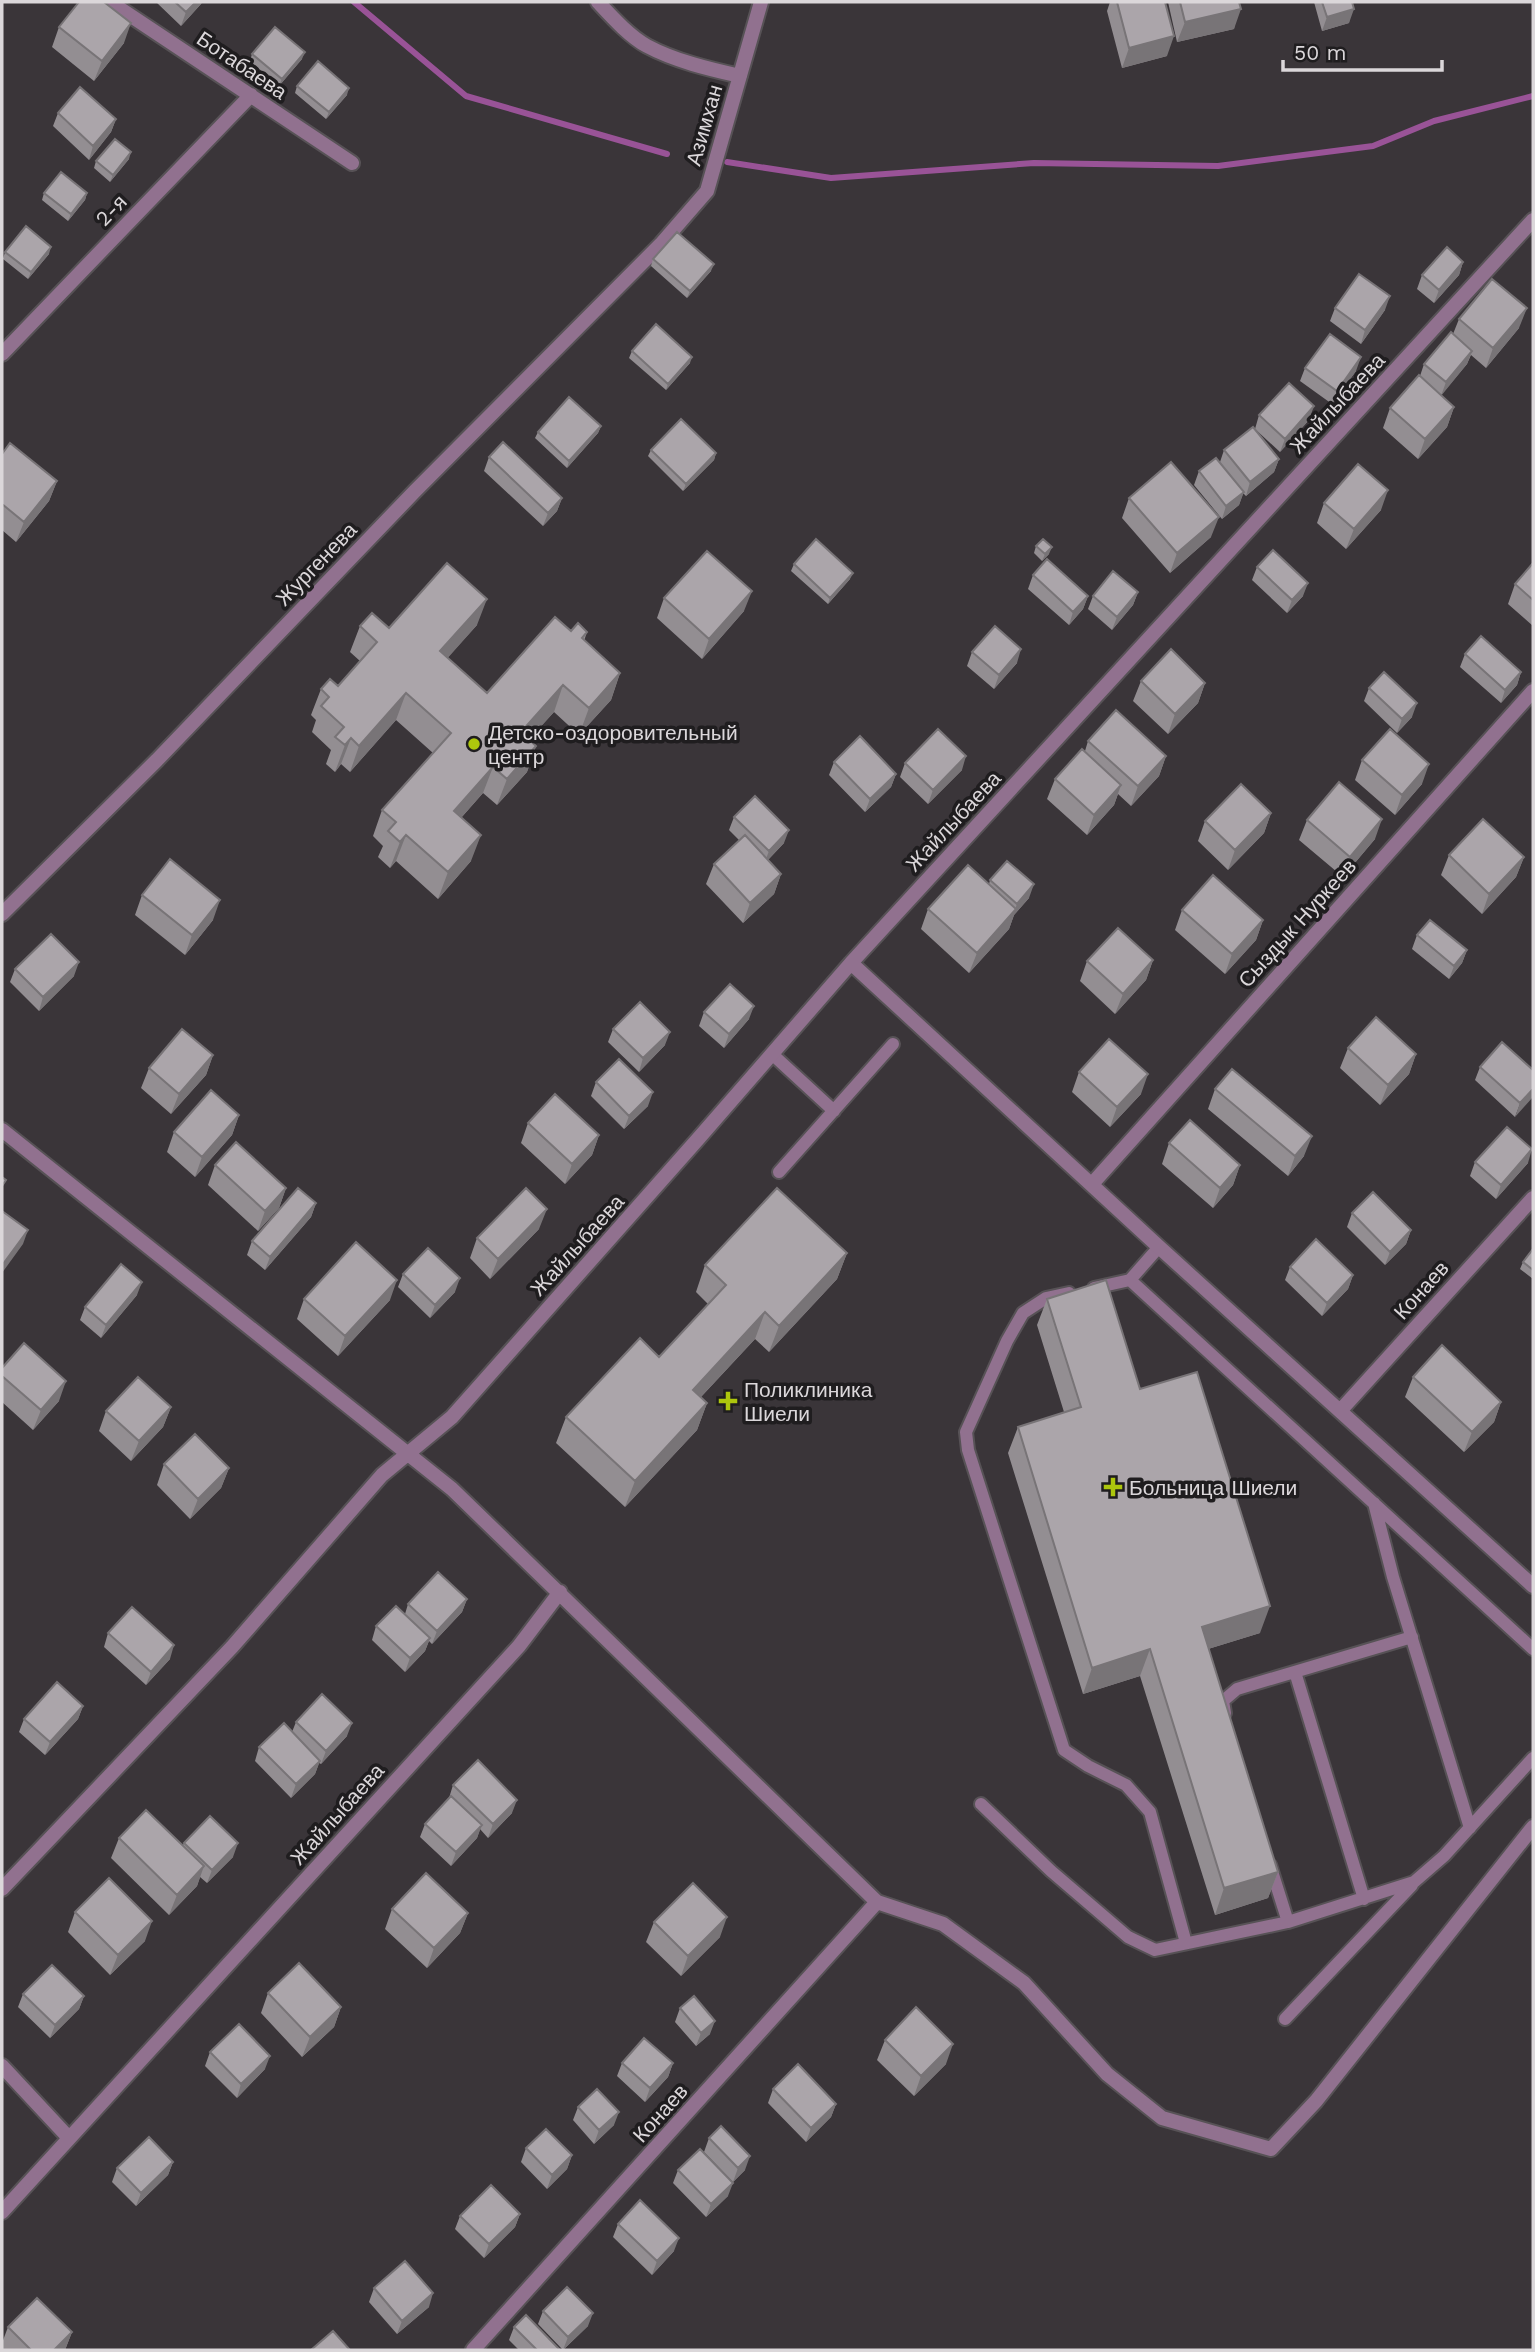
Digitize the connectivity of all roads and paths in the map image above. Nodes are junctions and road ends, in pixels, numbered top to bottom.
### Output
1 (110, 2) edge
2 (598, 2) edge
3 (761, 2) edge
4 (740, 76) junction
5 (251, 95) junction
6 (352, 163) dead end
7 (1533, 220) edge
8 (661, 244) joint
9 (2, 354) edge
10 (1533, 691) edge
11 (2, 914) edge
12 (851, 963) junction
13 (893, 1044) dead end
14 (772, 1054) junction
15 (834, 1111) junction
16 (2, 1130) edge
17 (779, 1172) dead end
18 (1092, 1184) junction
19 (1533, 1198) edge
20 (1159, 1247) junction
21 (1130, 1280) junction
22 (1340, 1411) junction
23 (409, 1453) junction
24 (1374, 1502) junction
25 (1533, 1586) edge
26 (560, 1592) junction
27 (1412, 1637) junction
28 (1533, 1649) edge
29 (1294, 1672) junction
30 (1226, 1723) edge
31 (1533, 1758) edge
32 (981, 1804) dead end
33 (1533, 1827) edge
34 (1470, 1828) junction
35 (1268, 1857) edge
36 (1415, 1882) junction
37 (2, 1889) edge
38 (1364, 1899) junction
39 (877, 1902) junction
40 (1289, 1922) junction
41 (1186, 1942) junction
42 (1286, 2019) dead end
43 (2, 2066) edge
44 (69, 2138) junction
45 (2, 2212) edge
46 (473, 2350) edge

1 - 5 street, Ботабаева
2 - 4 street
3 - 4 street, Азимхан
4 - 8 street, Азимхан
5 - 6 street, Ботабаева
5 - 9 street, 2-я
7 - 12 street, Жайлыбаева
8 - 11 street, Жургенева
10 - 18 street, Сыздык Нуркеев
12 - 14 street, Жайлыбаева
12 - 18 street
13 - 15 lane
14 - 15 lane
14 - 23 street, Жайлыбаева
15 - 17 lane
16 - 23 street
18 - 20 street
19 - 22 street, Конаев
20 - 21 lane
20 - 22 street
21 - 24 lane
21 - 41 lane
22 - 25 street
23 - 26 street
23 - 37 street, Жайлыбаева
24 - 27 lane
24 - 28 lane
26 - 39 street
26 - 44 street, Жайлыбаева
27 - 29 lane
27 - 34 lane
29 - 30 lane
29 - 38 lane
31 - 34 lane
32 - 41 lane
33 - 39 street
34 - 36 lane
35 - 40 lane
36 - 38 lane
36 - 42 lane
38 - 40 lane
39 - 46 street, Конаев
40 - 41 lane
43 - 44 street
44 - 45 street, Жайлыбаева

